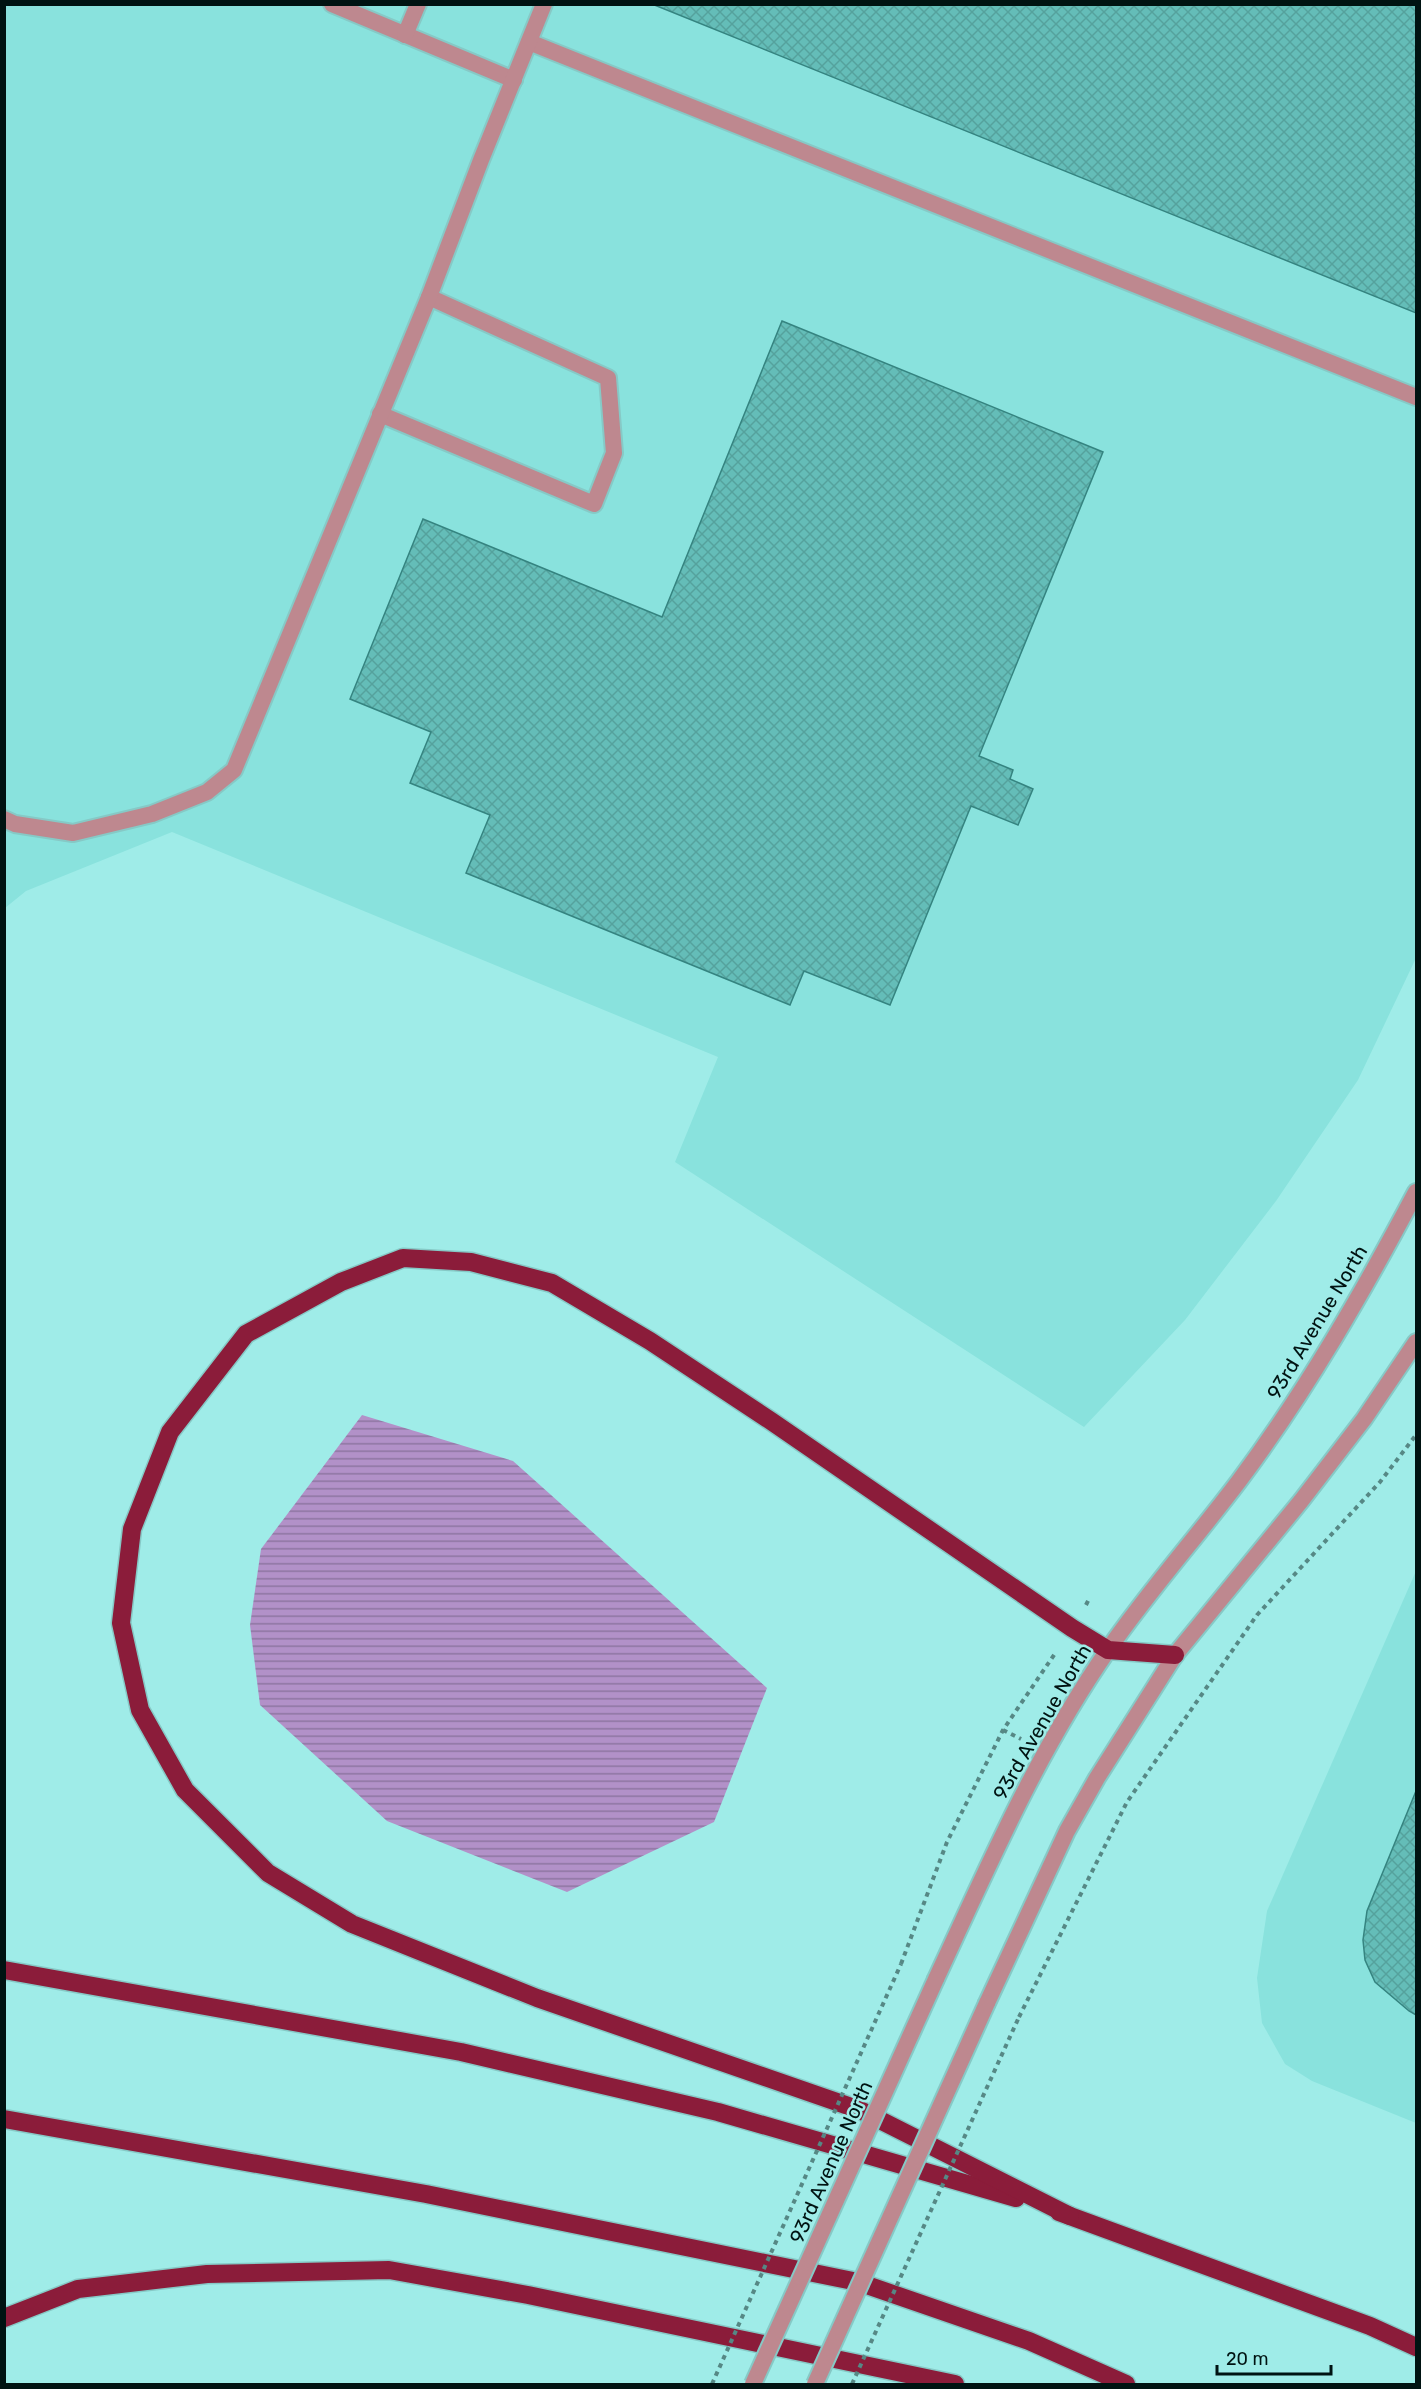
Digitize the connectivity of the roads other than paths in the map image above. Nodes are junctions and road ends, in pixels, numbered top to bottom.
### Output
1 (332, 4) edge
2 (418, 4) edge
3 (544, 4) edge
4 (405, 35) junction
5 (529, 42) junction
6 (514, 80) junction
7 (429, 297) junction
8 (1416, 398) edge
9 (380, 414) junction
10 (4, 819) edge
11 (1416, 1192) edge
12 (1416, 1342) edge
13 (1108, 1650) junction
14 (1175, 1655) junction
15 (6, 1970) edge
16 (4, 2119) edge
17 (1071, 2216) junction
18 (4, 2318) edge
19 (1416, 2347) edge
20 (753, 2385) edge
21 (815, 2385) edge
22 (955, 2385) edge
23 (1126, 2385) edge

1 - 4 street
2 - 4 street
3 - 5 street
4 - 6 street
5 - 6 street
5 - 8 street
6 - 7 street
7 - 9 street
7 - 9 street
9 - 10 street
11 - 13 street, 93rd Avenue North
12 - 14 street
13 - 14 highway
13 - 17 highway
13 - 20 street, 93rd Avenue North, bridge
14 - 21 street, bridge
15 - 17 highway
16 - 23 highway
17 - 19 highway
18 - 22 highway

